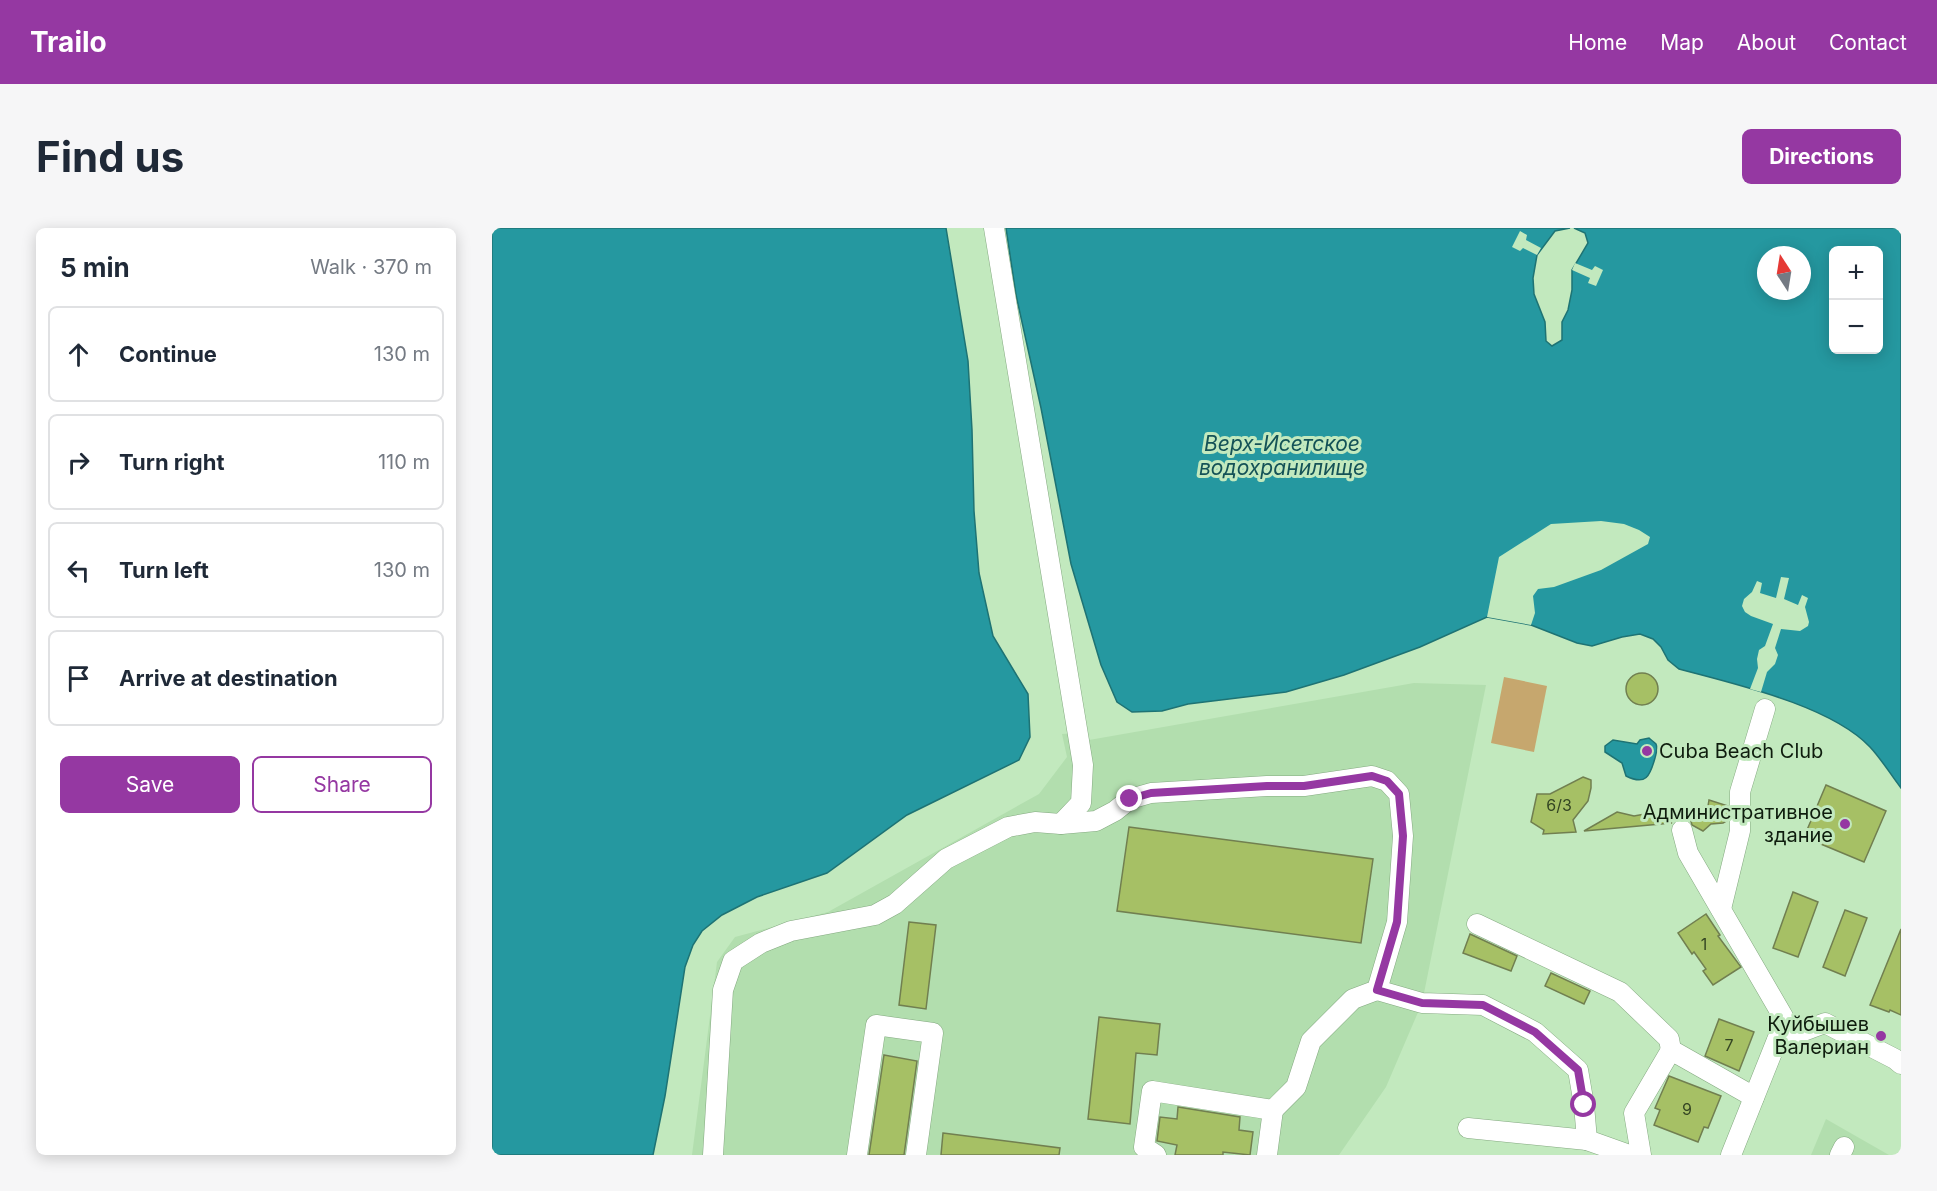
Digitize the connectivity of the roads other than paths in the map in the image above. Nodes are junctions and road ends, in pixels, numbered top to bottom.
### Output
1 (994, 228) edge
2 (1766, 709) dead end
3 (1061, 824) junction
4 (1682, 830) dead end
5 (1721, 909) junction
6 (1476, 924) dead end
7 (1377, 990) junction
8 (1777, 1041) junction
9 (1671, 1050) junction
10 (1901, 1064) edge
11 (1754, 1097) junction
12 (1273, 1110) junction
13 (1468, 1128) dead end
14 (1587, 1140) junction
15 (713, 1155) edge
16 (857, 1155) edge
17 (916, 1155) edge
18 (1156, 1155) edge
19 (1267, 1155) edge
20 (1629, 1155) edge
21 (1641, 1155) edge
22 (1731, 1155) edge

1 - 3 street
2 - 5 street
3 - 7 street
3 - 15 street
4 - 5 street
5 - 8 street
6 - 9 street
7 - 12 street
7 - 14 street
8 - 10 street
8 - 11 street
9 - 11 street
9 - 21 street
11 - 22 street
12 - 18 street
12 - 19 street
13 - 14 street
14 - 20 street
16 - 17 street

